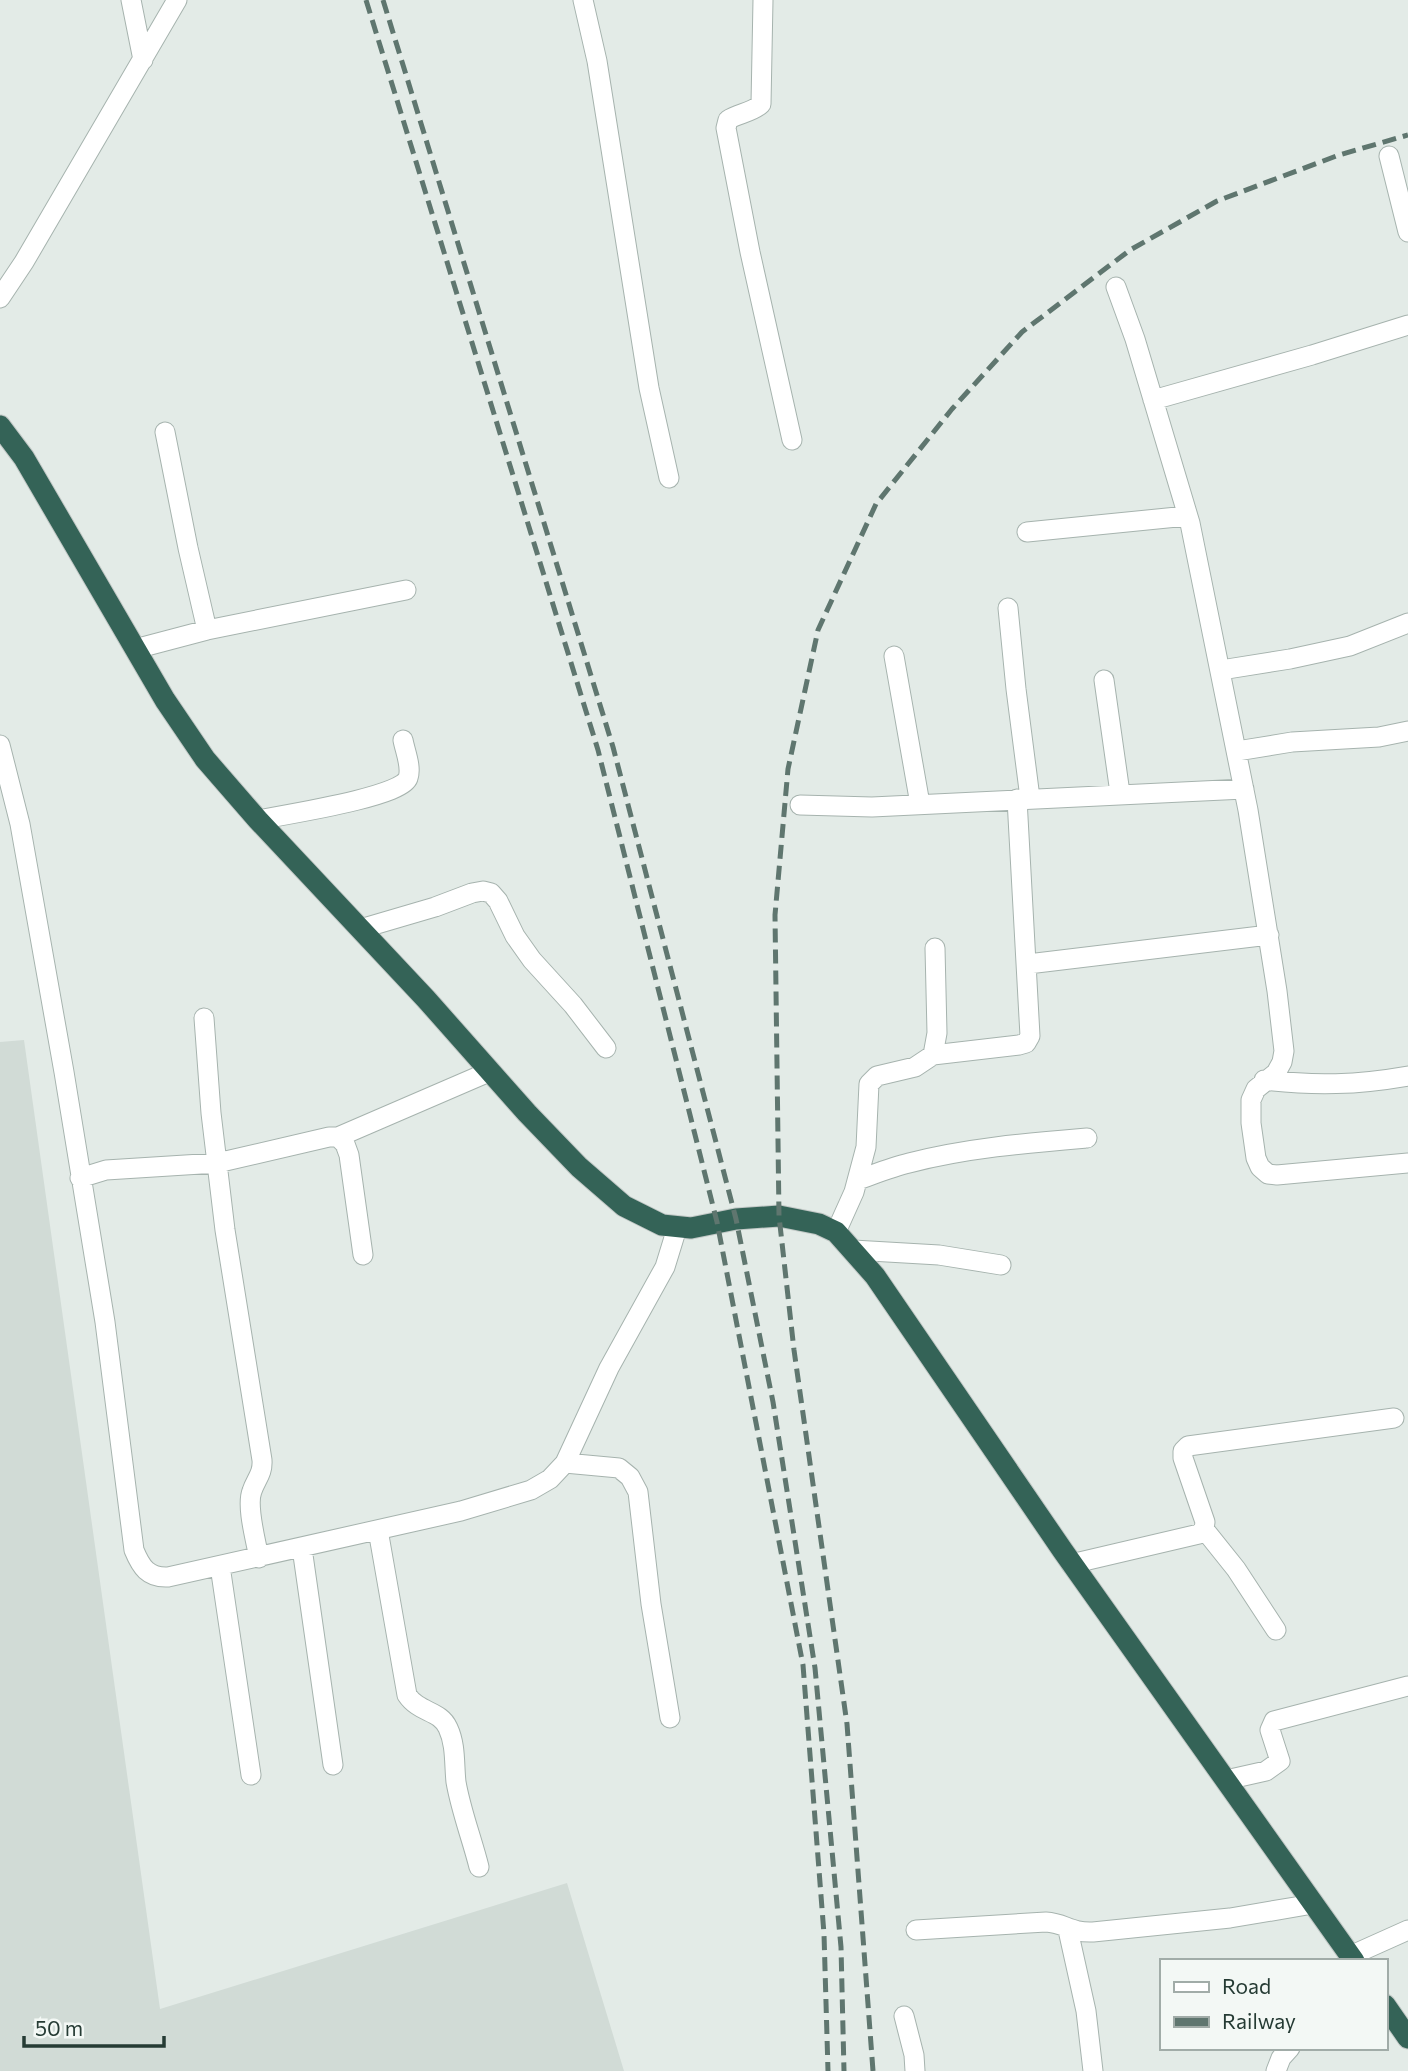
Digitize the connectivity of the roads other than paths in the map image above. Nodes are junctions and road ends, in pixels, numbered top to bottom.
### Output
1 (131, 0) edge
2 (177, 0) edge
3 (583, 0) edge
4 (763, 0) edge
5 (143, 60) junction
6 (1389, 156) dead end
7 (1408, 232) edge
8 (1116, 287) dead end
9 (0, 298) edge
10 (1408, 325) edge
11 (1153, 400) junction
12 (0, 426) edge
13 (165, 432) dead end
14 (792, 440) dead end
15 (669, 478) dead end
16 (1187, 516) junction
17 (1027, 531) dead end
18 (406, 590) dead end
19 (1008, 608) dead end
20 (1408, 623) edge
21 (207, 630) junction
22 (135, 649) junction
23 (894, 656) dead end
24 (1221, 670) junction
25 (1104, 680) dead end
26 (1408, 731) edge
27 (403, 740) dead end
28 (0, 746) edge
29 (1237, 751) junction
30 (1244, 789) junction
31 (1120, 793) junction
32 (1024, 798) junction
33 (920, 804) junction
34 (800, 805) dead end
35 (258, 820) junction
36 (360, 929) junction
37 (1269, 935) junction
38 (935, 948) dead end
39 (1028, 964) junction
40 (204, 1017) dead end
41 (607, 1048) dead end
42 (933, 1055) junction
43 (491, 1071) junction
44 (1408, 1076) edge
45 (1264, 1080) junction
46 (338, 1137) junction
47 (1087, 1138) dead end
48 (217, 1163) junction
49 (1408, 1163) edge
50 (80, 1178) junction
51 (858, 1180) junction
52 (677, 1228) junction
53 (836, 1232) junction
54 (853, 1250) junction
55 (363, 1255) dead end
56 (1001, 1265) dead end
57 (1394, 1418) dead end
58 (565, 1463) junction
59 (1204, 1529) junction
60 (378, 1530) junction
61 (302, 1548) junction
62 (259, 1558) junction
63 (1071, 1564) junction
64 (220, 1566) junction
65 (1276, 1630) dead end
66 (1408, 1686) edge
67 (670, 1718) dead end
68 (333, 1765) dead end
69 (251, 1775) dead end
70 (1226, 1780) junction
71 (479, 1867) dead end
72 (1313, 1904) junction
73 (916, 1930) dead end
74 (1068, 1930) junction
75 (1408, 1930) edge
76 (1352, 1958) edge
77 (904, 2017) dead end
78 (1288, 2050) edge
79 (915, 2071) edge
80 (1093, 2071) edge
81 (1276, 2071) edge

1 - 5 street
2 - 5 street
3 - 15 street
4 - 14 street
5 - 9 street
6 - 7 street
8 - 11 street
10 - 11 street
11 - 16 street
12 - 22 highway
13 - 21 street
16 - 17 street
16 - 24 street
18 - 21 street
19 - 32 street
20 - 24 street
21 - 22 street
22 - 35 highway
23 - 33 street
24 - 29 street
25 - 31 street
26 - 29 street
27 - 35 street
28 - 50 street
29 - 30 street
30 - 31 street
30 - 37 street
31 - 32 street
32 - 33 street
32 - 39 street
33 - 34 street
35 - 36 highway
36 - 41 street
36 - 43 highway
37 - 39 street
37 - 45 street
38 - 42 street
39 - 42 street
40 - 48 street
42 - 51 street
43 - 46 street
43 - 52 highway
44 - 45 street
45 - 49 street
46 - 48 street
46 - 55 street
47 - 51 street
48 - 50 street
48 - 62 street
50 - 64 street
51 - 53 street
52 - 53 highway
52 - 58 street
53 - 54 highway
54 - 56 street
54 - 63 highway
57 - 59 street
58 - 60 street
58 - 67 street
59 - 63 street
59 - 65 street
60 - 61 street
60 - 71 street
61 - 62 street
61 - 68 street
62 - 64 street
63 - 70 highway
64 - 69 street
66 - 70 street
70 - 72 highway
72 - 74 street
72 - 76 highway
73 - 74 street
74 - 80 street
75 - 76 street
77 - 79 street
78 - 81 street

